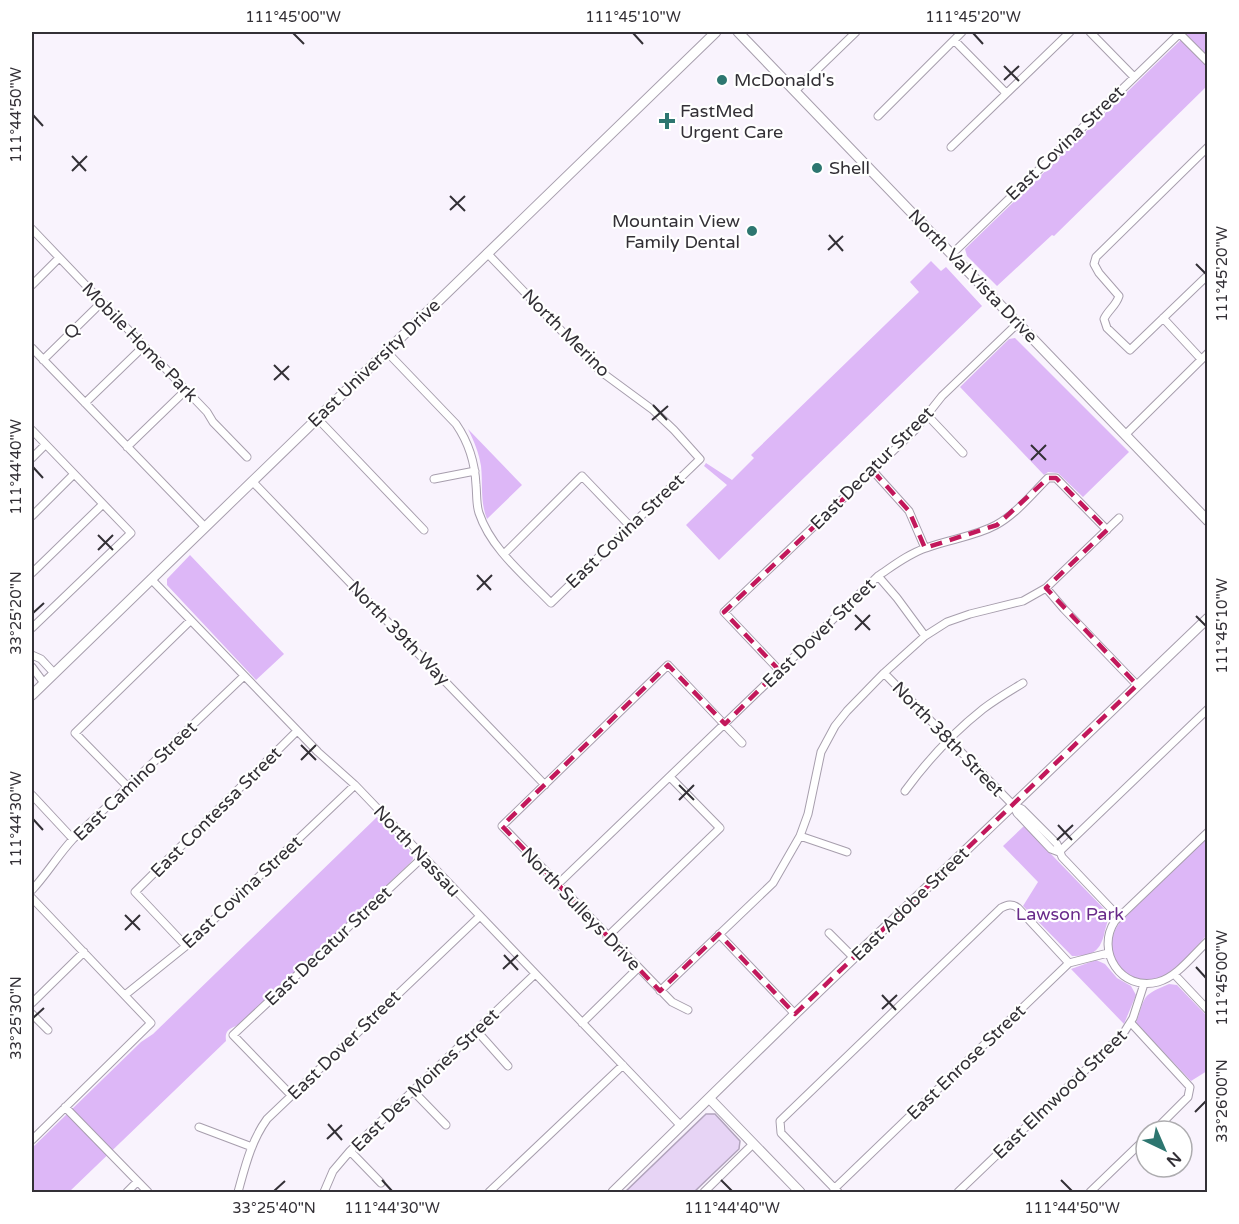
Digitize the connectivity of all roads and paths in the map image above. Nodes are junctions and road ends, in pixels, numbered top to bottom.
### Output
1 (716, 32) edge
2 (738, 32) edge
3 (856, 32) edge
4 (962, 32) edge
5 (1070, 32) edge
6 (1090, 32) edge
7 (1180, 32) edge
8 (954, 40) junction
9 (1208, 62) edge
10 (1134, 77) junction
11 (795, 91) junction
12 (1006, 93) junction
13 (878, 116) dead end
14 (951, 147) dead end
15 (1208, 147) edge
16 (32, 229) edge
17 (487, 254) junction
18 (952, 254) junction
19 (59, 258) junction
20 (1208, 275) edge
21 (32, 285) edge
22 (102, 302) junction
23 (1163, 318) junction
24 (1018, 324) junction
25 (144, 346) junction
26 (32, 348) edge
27 (386, 351) junction
28 (1208, 353) edge
29 (1201, 359) junction
30 (43, 360) junction
31 (186, 390) junction
32 (84, 403) junction
33 (927, 417) junction
34 (317, 418) junction
35 (32, 430) edge
36 (1125, 435) junction
37 (45, 445) junction
38 (127, 447) junction
39 (963, 453) dead end
40 (247, 457) dead end
41 (32, 458) edge
42 (700, 459) joint
43 (475, 471) junction
44 (873, 471) junction
45 (73, 475) junction
46 (434, 479) dead end
47 (252, 481) junction
48 (102, 505) junction
49 (32, 516) edge
50 (1119, 518) dead end
51 (1208, 521) edge
52 (630, 526) junction
53 (205, 527) junction
54 (424, 530) dead end
55 (1107, 530) junction
56 (925, 548) junction
57 (504, 554) junction
58 (32, 573) edge
59 (878, 576) junction
60 (151, 579) junction
61 (1046, 588) junction
62 (1208, 618) edge
63 (190, 621) junction
64 (32, 628) edge
65 (926, 636) junction
66 (32, 654) edge
67 (32, 667) edge
68 (779, 670) junction
69 (54, 673) junction
70 (884, 673) junction
71 (244, 676) junction
72 (44, 683) junction
73 (1023, 683) dead end
74 (1137, 685) junction
75 (32, 695) edge
76 (1208, 709) edge
77 (725, 724) junction
78 (297, 731) junction
79 (949, 740) junction
80 (742, 743) dead end
81 (670, 777) junction
82 (355, 785) junction
83 (545, 785) junction
84 (129, 788) junction
85 (905, 791) dead end
86 (32, 795) edge
87 (1013, 805) junction
88 (1208, 832) edge
89 (800, 836) junction
90 (73, 839) junction
91 (847, 852) dead end
92 (1059, 852) junction
93 (423, 856) junction
94 (557, 885) junction
95 (32, 890) edge
96 (32, 898) edge
97 (479, 917) junction
98 (1119, 917) junction
99 (829, 933) dead end
100 (718, 934) junction
101 (608, 937) junction
102 (1208, 941) edge
103 (186, 946) junction
104 (84, 952) junction
105 (1108, 954) junction
106 (854, 958) junction
107 (1069, 963) junction
108 (638, 968) junction
109 (535, 974) junction
110 (1174, 974) junction
111 (1144, 984) junction
112 (660, 991) junction
113 (125, 995) junction
114 (32, 1003) edge
115 (688, 1010) dead end
116 (1208, 1010) edge
117 (32, 1014) edge
118 (795, 1014) junction
119 (582, 1023) junction
120 (1131, 1023) junction
121 (48, 1030) dead end
122 (476, 1030) junction
123 (623, 1065) junction
124 (508, 1066) dead end
125 (413, 1091) junction
126 (291, 1095) junction
127 (710, 1099) junction
128 (65, 1107) junction
129 (1166, 1119) edge
130 (446, 1125) dead end
131 (681, 1126) junction
132 (199, 1127) dead end
133 (32, 1140) edge
134 (753, 1144) junction
135 (252, 1147) junction
136 (1134, 1150) edge
137 (350, 1151) junction
138 (137, 1182) junction
139 (381, 1183) dead end
140 (836, 1191) edge
141 (127, 1192) edge
142 (148, 1192) edge
143 (237, 1192) edge
144 (324, 1192) edge
145 (489, 1192) edge
146 (613, 1192) edge
147 (704, 1192) edge
148 (800, 1192) edge
149 (958, 1192) edge
150 (1090, 1192) edge

1 - 17 main road, East University Drive
2 - 11 main road, North Val Vista Drive
3 - 11 street
4 - 8 street
5 - 12 street
6 - 10 street
7 - 9 street
7 - 10 street, East Covina Street
8 - 12 street
8 - 13 street
10 - 18 street, East Covina Street
11 - 18 main road, North Val Vista Drive
12 - 14 street
15 - 23 street
16 - 19 street, Mobile Home Park
17 - 27 main road, East University Drive
17 - 42 street, North Merino
18 - 24 main road, North Val Vista Drive
19 - 21 street
19 - 22 street, Mobile Home Park
20 - 23 street
22 - 25 street, Mobile Home Park
22 - 30 street, Q
23 - 29 street
24 - 33 street, East Decatur Street
24 - 36 main road, North Val Vista Drive
25 - 31 street, Mobile Home Park
25 - 32 street
26 - 30 street
27 - 34 main road, East University Drive
27 - 43 street
28 - 29 street
29 - 36 street
30 - 32 street
31 - 38 street
31 - 40 street, Mobile Home Park
32 - 38 street
33 - 39 street
33 - 44 street, East Decatur Street
34 - 47 main road, East University Drive
34 - 54 street
35 - 37 street
36 - 51 main road, North Val Vista Drive
37 - 41 street
37 - 45 street
38 - 53 street
42 - 52 street, East Covina Street
43 - 46 street
43 - 57 street
44 - 56 street
44 - 68 street, East Decatur Street
45 - 48 street
45 - 49 street
47 - 53 main road, East University Drive
47 - 83 street, North 39th Way
48 - 58 street
48 - 64 street
50 - 55 street
52 - 57 street, East Covina Street
52 - 57 street
53 - 60 main road, East University Drive
55 - 56 street, East Dover Street
55 - 61 street
56 - 59 street, East Dover Street
59 - 65 street
59 - 68 street, East Dover Street
60 - 63 street, North Nassau
60 - 69 main road, East University Drive
61 - 65 street
61 - 74 street
62 - 74 main road, East Adobe Street
63 - 71 street, North Nassau
63 - 84 street
65 - 70 street
66 - 69 street
67 - 72 street
68 - 77 street, East Dover Street
69 - 72 main road, East University Drive
70 - 79 street, North 38th Street
70 - 89 street
71 - 78 street, North Nassau
71 - 84 street, East Camino Street
72 - 75 main road, East University Drive
73 - 79 street
74 - 87 main road, East Adobe Street
76 - 92 street
77 - 80 street
77 - 81 street, East Dover Street
77 - 83 street
78 - 82 street, North Nassau
78 - 103 street, East Contessa Street
79 - 85 street
79 - 87 street, North 38th Street
81 - 94 street, East Dover Street
81 - 101 street
82 - 93 street, North Nassau
82 - 103 street, East Covina Street
83 - 94 street, North Sulleys Drive
84 - 90 street, East Camino Street
86 - 90 street
87 - 92 street, North 38th Street
87 - 106 main road, East Adobe Street
88 - 98 street
89 - 91 street
89 - 100 street
90 - 95 street, East Camino Street
92 - 98 street, North 38th Street
93 - 97 street, North Nassau
93 - 126 street, East Decatur Street
94 - 101 street, North Sulleys Drive
96 - 104 street
97 - 109 street, North Nassau
97 - 126 street, East Dover Street
98 - 105 street
99 - 106 street
100 - 112 street
100 - 118 street
101 - 108 street, North Sulleys Drive
102 - 110 street
103 - 113 street, East Covina Street
104 - 113 street
104 - 114 street
105 - 107 street
105 - 111 street
106 - 118 main road, East Adobe Street
107 - 140 street, East Enrose Street
107 - 140 street
108 - 112 street, North Sulleys Drive
108 - 119 street
109 - 119 street, North Nassau
109 - 122 street, East Des Moines Street
110 - 111 street
110 - 116 street
111 - 120 street, East Elmwood Street
112 - 115 street, North Sulleys Drive
113 - 128 street
117 - 121 street
118 - 127 main road, East Adobe Street
119 - 123 street, North Nassau
120 - 129 street
120 - 149 street, East Elmwood Street
122 - 124 street
122 - 125 street, East Des Moines Street
123 - 131 street, North Nassau
123 - 145 street
125 - 130 street
125 - 137 street, East Des Moines Street
126 - 135 street, East Dover Street
127 - 131 main road, East Adobe Street
127 - 134 main road
128 - 133 street
128 - 138 street
131 - 146 main road, East Adobe Street
132 - 135 street
134 - 147 street
134 - 148 main road
135 - 143 street, East Dover Street
136 - 150 street
137 - 139 street
137 - 144 street, East Des Moines Street
138 - 141 street
138 - 142 street

